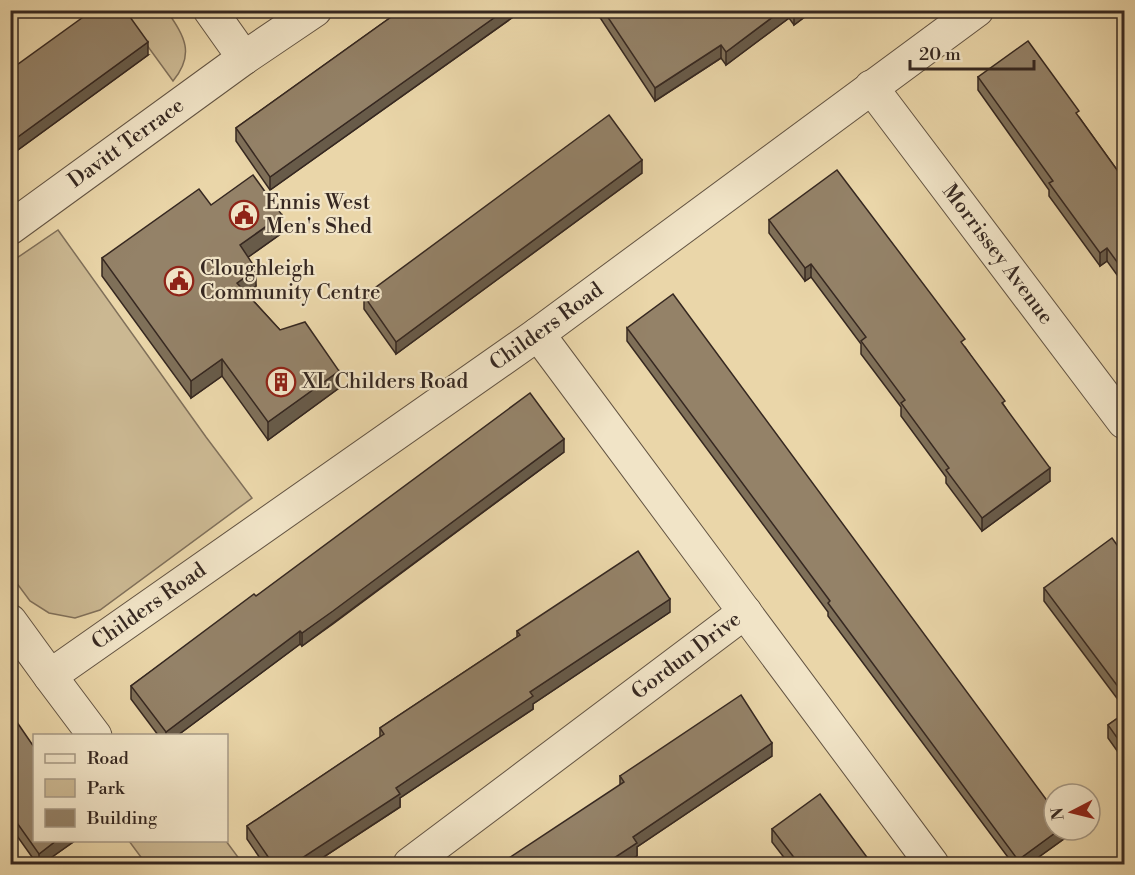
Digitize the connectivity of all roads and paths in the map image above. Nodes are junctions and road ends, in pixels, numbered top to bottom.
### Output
1 (210, 10) edge
2 (315, 10) edge
3 (977, 10) edge
4 (244, 58) junction
5 (871, 87) junction
6 (10, 228) edge
7 (538, 334) junction
8 (1125, 422) edge
9 (745, 612) junction
10 (10, 621) edge
11 (50, 676) junction
12 (94, 734) edge
13 (410, 864) edge
14 (932, 864) edge

1 - 4 street
2 - 4 street, Davitt Terrace
3 - 5 street, Childers Road
4 - 6 street, Davitt Terrace
5 - 7 street, Childers Road
5 - 8 street, Morrissey Avenue
7 - 9 street, Gordun Drive
7 - 11 street, Childers Road
9 - 13 street, Gordun Drive
9 - 14 street
10 - 11 street
11 - 12 street

